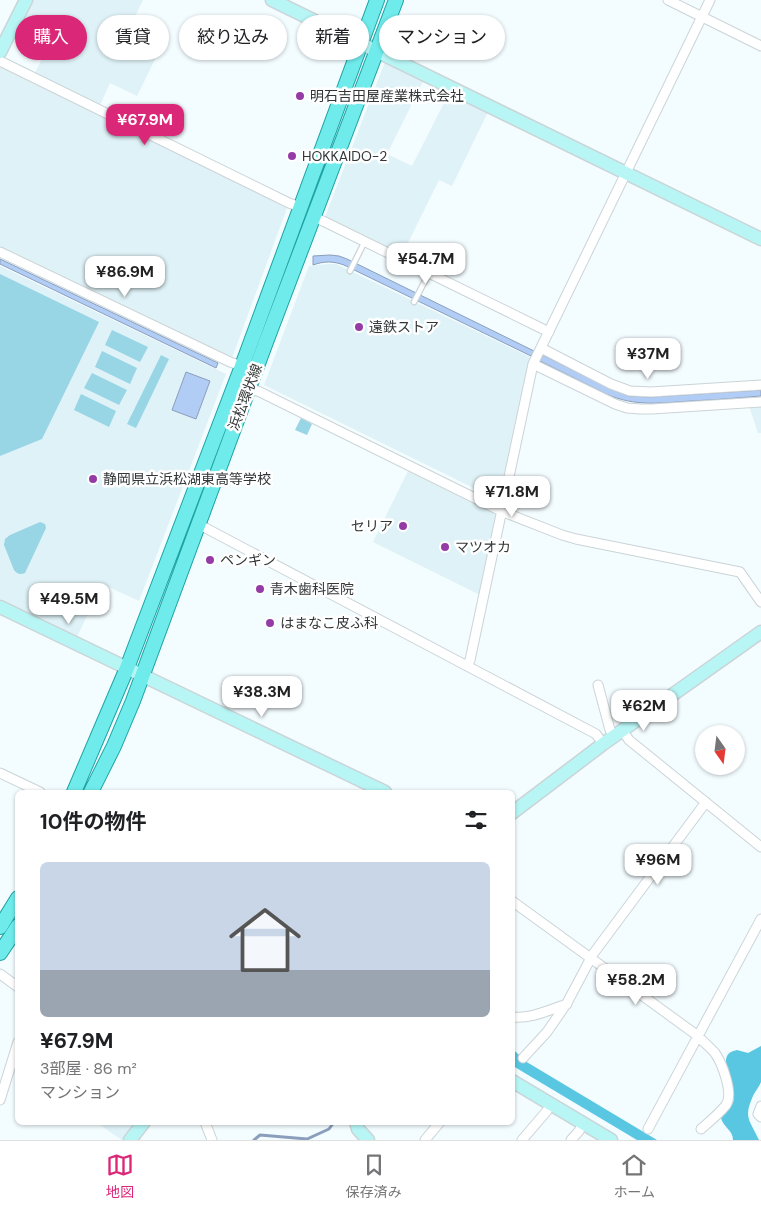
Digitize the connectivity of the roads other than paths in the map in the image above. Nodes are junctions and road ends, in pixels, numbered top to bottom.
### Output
1 (26, 0) edge
2 (272, 0) edge
3 (377, 0) edge
4 (396, 0) edge
5 (668, 0) edge
6 (710, 0) edge
7 (303, 15) edge
8 (702, 17) junction
9 (369, 20) edge
10 (761, 46) edge
11 (369, 47) edge
12 (377, 51) junction
13 (0, 52) edge
14 (354, 60) edge
15 (0, 61) edge
16 (626, 173) junction
17 (300, 208) junction
18 (313, 217) junction
19 (761, 239) edge
20 (365, 241) junction
21 (0, 252) edge
22 (350, 270) dead end
23 (428, 273) junction
24 (414, 301) dead end
25 (549, 332) junction
26 (540, 348) junction
27 (533, 364) junction
28 (242, 366) junction
29 (761, 385) edge
30 (248, 388) junction
31 (761, 402) edge
32 (501, 511) junction
33 (198, 524) junction
34 (761, 602) edge
35 (0, 607) edge
36 (761, 632) edge
37 (467, 666) junction
38 (127, 668) junction
39 (142, 676) junction
40 (598, 685) dead end
41 (618, 733) junction
42 (603, 744) junction
43 (0, 773) edge
44 (36, 790) edge
45 (75, 790) edge
46 (92, 790) edge
47 (381, 790) edge
48 (706, 802) junction
49 (515, 811) edge
50 (761, 847) edge
51 (15, 903) edge
52 (515, 903) edge
53 (761, 919) edge
54 (0, 927) edge
55 (15, 930) edge
56 (0, 953) edge
57 (591, 958) junction
58 (0, 974) edge
59 (15, 985) edge
60 (567, 1004) junction
61 (515, 1017) edge
62 (698, 1036) junction
63 (15, 1052) edge
64 (523, 1058) dead end
65 (515, 1083) edge
66 (0, 1100) edge
67 (551, 1104) junction
68 (761, 1106) edge
69 (761, 1118) edge
70 (583, 1123) junction
71 (142, 1125) edge
72 (206, 1125) edge
73 (357, 1125) edge
74 (438, 1125) edge
75 (648, 1129) dead end
76 (701, 1129) dead end
77 (130, 1140) edge
78 (212, 1140) edge
79 (368, 1140) edge
80 (425, 1140) edge
81 (522, 1140) edge
82 (571, 1140) edge
83 (612, 1140) edge

1 - 13 street
2 - 7 street
3 - 9 main road, 浜松環状線
4 - 12 main road, 浜松環状線
5 - 8 street
6 - 8 street
8 - 10 street
8 - 16 street
11 - 12 street
12 - 16 street
12 - 18 main road, 浜松環状線
14 - 17 main road, 浜松環状線
15 - 17 street
16 - 19 street
16 - 25 street
17 - 28 main road, 浜松環状線
18 - 20 street
18 - 30 main road, 浜松環状線
20 - 22 lane
20 - 23 street
21 - 28 street
23 - 24 lane
23 - 25 street
25 - 26 street
26 - 27 street
26 - 29 street
27 - 31 street
27 - 32 street
28 - 38 main road, 浜松環状線
30 - 32 street
30 - 33 main road, 浜松環状線
32 - 34 street
32 - 37 street
33 - 37 street
33 - 39 main road, 浜松環状線
35 - 38 street
36 - 41 street
37 - 42 street
38 - 39 street
38 - 45 main road, 浜松環状線
39 - 46 main road, 浜松環状線
39 - 47 street
40 - 41 street
41 - 42 street
41 - 48 street
42 - 49 street
43 - 44 street
48 - 50 street
48 - 57 street
51 - 54 main road
52 - 57 street
53 - 62 street
55 - 56 main road
57 - 60 street
57 - 62 street
58 - 59 street
60 - 61 street
60 - 64 street
62 - 75 street
62 - 76 street
63 - 66 street
65 - 67 street
67 - 70 street
67 - 81 street
68 - 69 street
70 - 82 street
70 - 83 street
71 - 77 street
72 - 78 street
73 - 79 street
74 - 80 street

